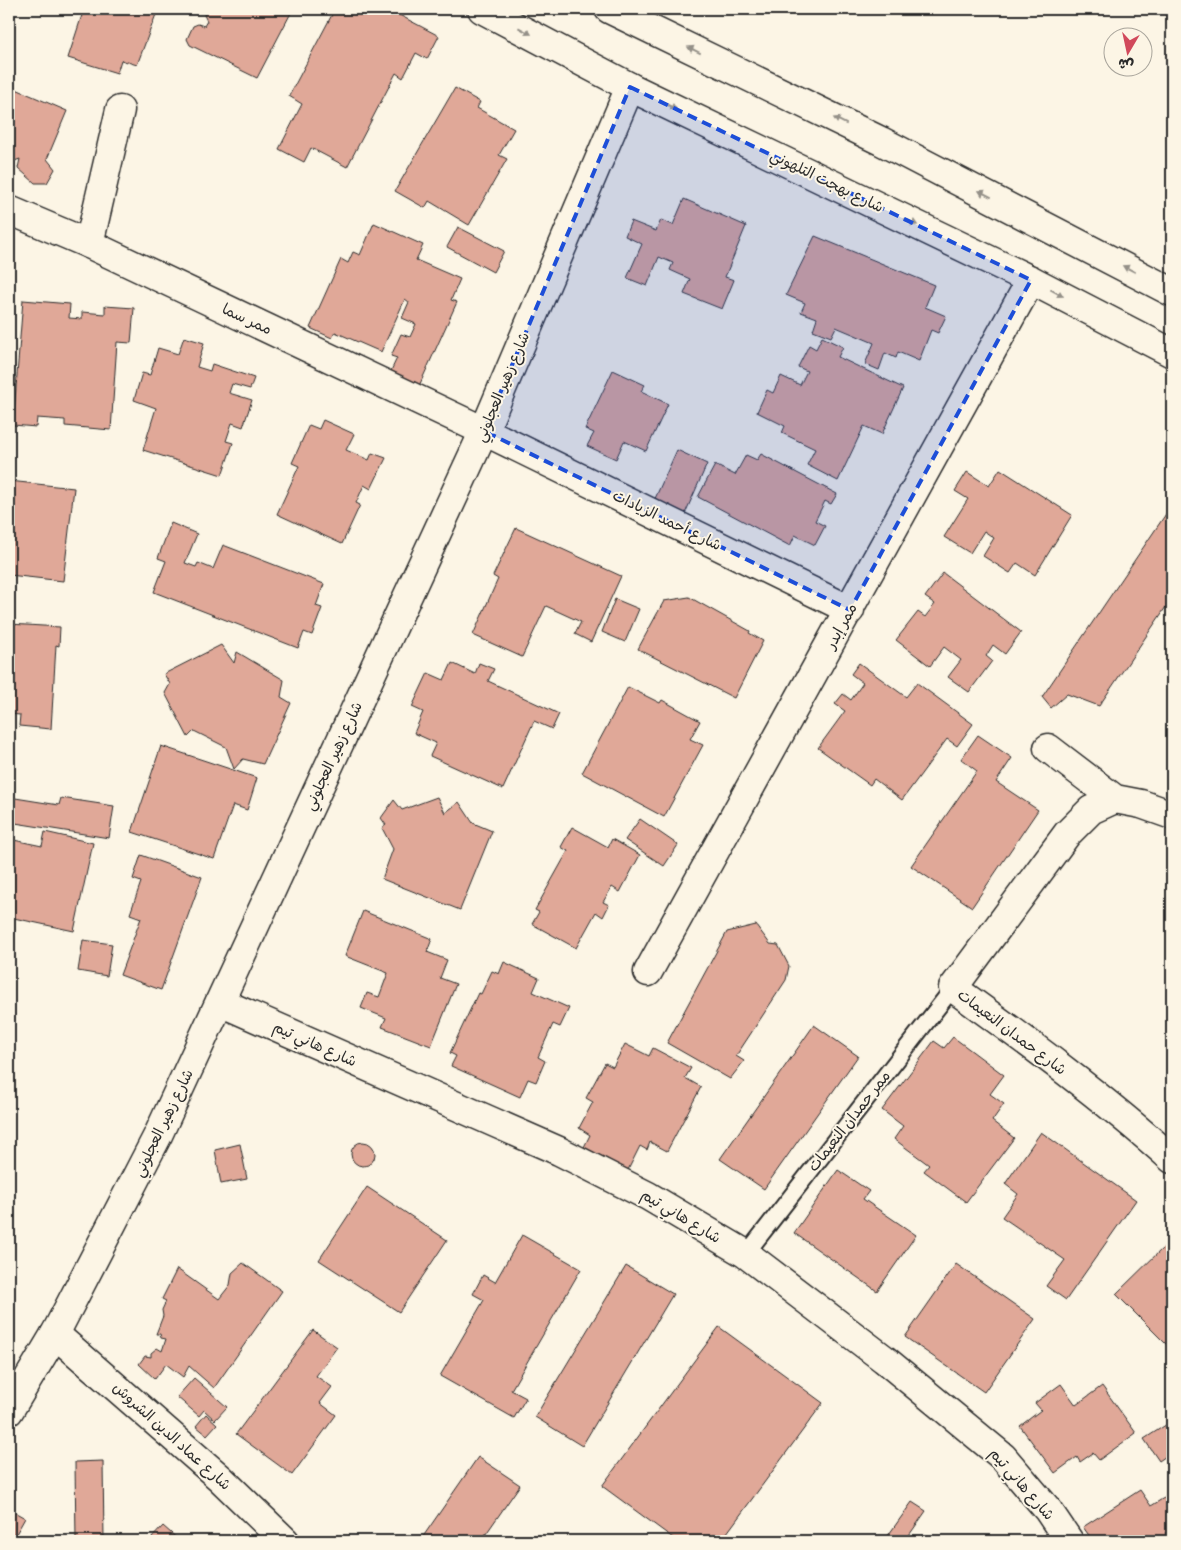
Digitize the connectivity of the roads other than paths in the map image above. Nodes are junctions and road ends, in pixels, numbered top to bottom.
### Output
1 (482, 9) edge
2 (610, 9) edge
3 (630, 87) junction
4 (120, 110) dead end
5 (9, 210) edge
6 (89, 244) junction
7 (1031, 280) junction
8 (1172, 292) edge
9 (1172, 353) edge
10 (484, 431) junction
11 (850, 610) junction
12 (1048, 748) dead end
13 (1115, 799) junction
14 (1172, 814) edge
15 (648, 972) dead end
16 (953, 988) junction
17 (220, 1002) junction
18 (1172, 1159) edge
19 (746, 1254) junction
20 (55, 1334) junction
21 (9, 1411) edge
22 (285, 1541) edge
23 (1069, 1541) edge

1 -> 3 street, شارع بهجت التلهوني
8 -> 2 street
3 -> 7 street, شارع بهجت التلهوني
3 - 10 street, شارع زهير العجلوني
4 - 6 street
5 - 6 street, ممر سما
6 - 10 street, ممر سما
7 -> 9 street, شارع بهجت التلهوني
7 - 11 street, ممر إبدر
10 - 11 street, شارع أحمد الزيادات
10 - 17 street, شارع زهير العجلوني
11 - 15 street, ممر إبدر
12 - 13 street
13 - 14 street
13 - 16 street, شارع حمدان النعيمات
16 - 18 street, شارع حمدان النعيمات
16 - 19 lane, ممر حمدان النعيمات
17 - 19 street, شارع هاني تيم
17 - 20 street, شارع زهير العجلوني
19 - 23 street, شارع هاني تيم
20 - 21 street, شارع زهير العجلوني
20 - 22 street, شارع عماد الدين الشروش

